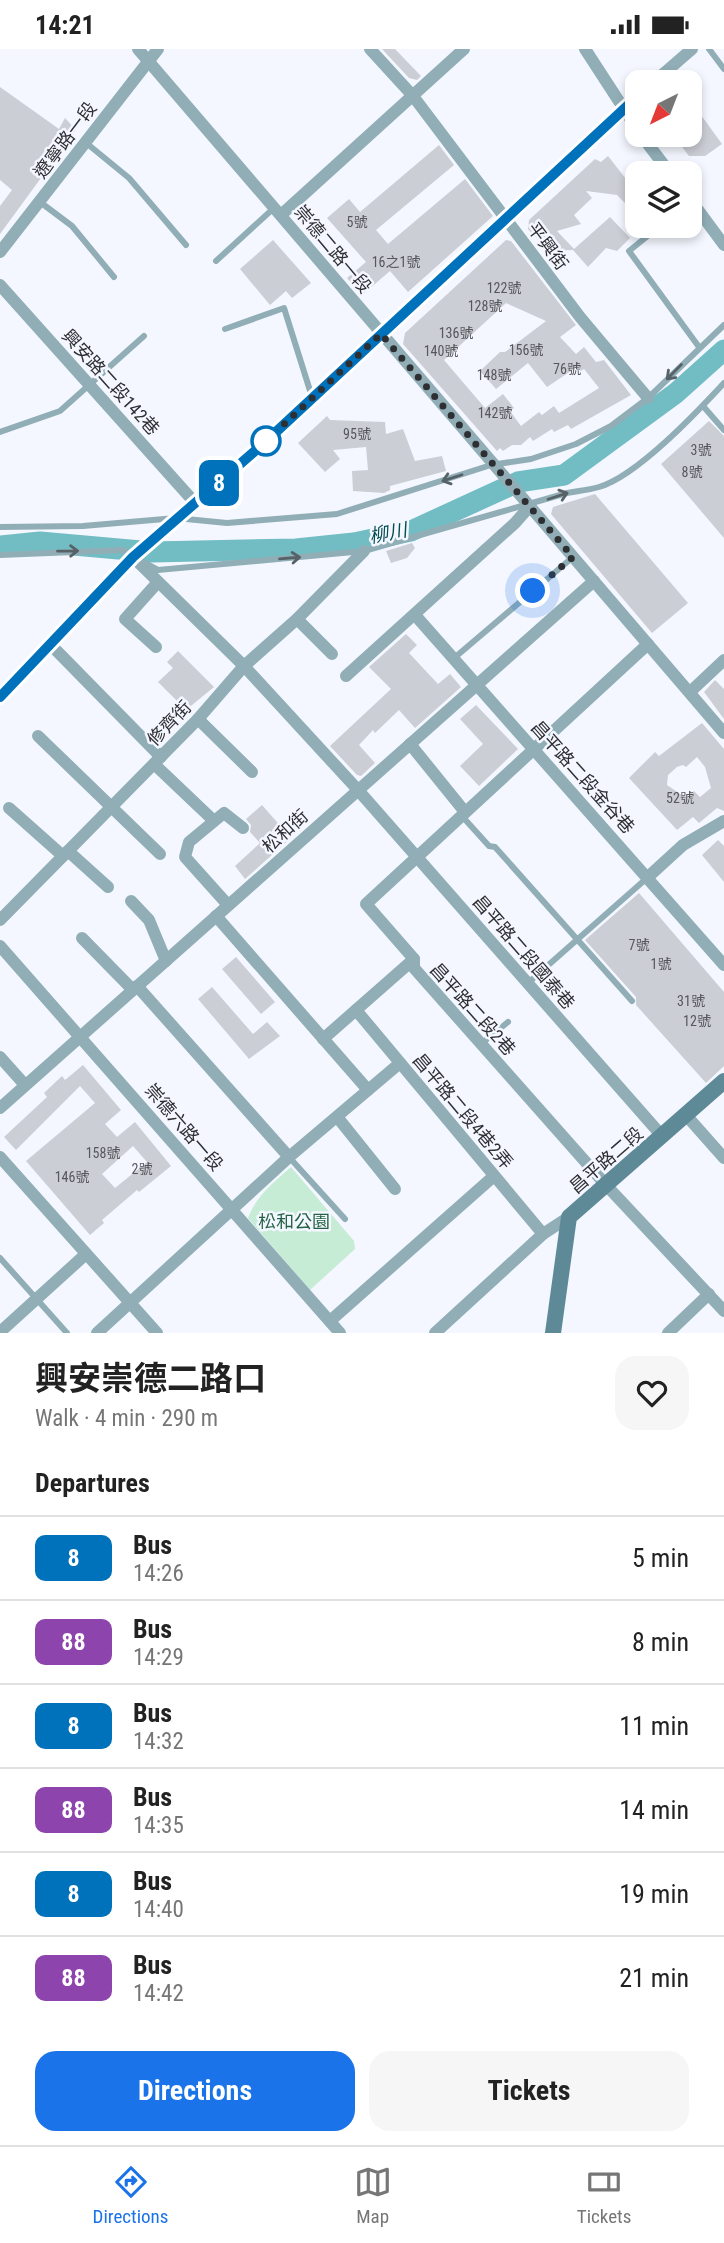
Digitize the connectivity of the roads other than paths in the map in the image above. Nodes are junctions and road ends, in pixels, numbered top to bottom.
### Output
1 (138, 49) edge
2 (370, 49) edge
3 (464, 49) edge
4 (585, 49) edge
5 (691, 49) edge
6 (709, 49) edge
7 (153, 54) edge
8 (724, 69) edge
9 (667, 70) edge
10 (413, 96) junction
11 (623, 110) junction
12 (625, 113) edge
13 (85, 142) junction
14 (650, 147) edge
15 (661, 161) edge
16 (40, 202) junction
17 (278, 211) junction
18 (702, 215) edge
19 (507, 221) junction
20 (645, 238) edge
21 (186, 245) dead end
22 (724, 245) edge
23 (0, 253) edge
24 (216, 261) dead end
25 (114, 278) dead end
26 (0, 285) edge
27 (724, 325) edge
28 (225, 329) dead end
29 (381, 334) junction
30 (144, 337) dead end
31 (699, 347) junction
32 (724, 383) edge
33 (89, 384) junction
34 (312, 398) junction
35 (648, 398) junction
36 (703, 406) junction
37 (724, 430) edge
38 (0, 432) edge
39 (495, 469) junction
40 (526, 502) junction
41 (196, 504) junction
42 (176, 519) junction
43 (0, 527) edge
44 (365, 551) junction
45 (137, 554) junction
46 (0, 555) edge
47 (573, 557) junction
48 (594, 581) junction
49 (158, 582) junction
50 (415, 615) junction
51 (297, 619) junction
52 (50, 644) junction
53 (648, 644) junction
54 (156, 647) dead end
55 (332, 654) dead end
56 (453, 659) junction
57 (724, 660) edge
58 (244, 666) junction
59 (346, 676) dead end
60 (475, 686) junction
61 (690, 692) junction
62 (0, 697) edge
63 (198, 719) junction
64 (724, 733) edge
65 (38, 736) dead end
66 (410, 744) junction
67 (537, 750) junction
68 (157, 761) junction
69 (252, 772) dead end
70 (358, 790) junction
71 (111, 807) junction
72 (9, 808) dead end
73 (463, 813) junction
74 (213, 820) junction
75 (724, 821) edge
76 (243, 828) dead end
77 (160, 853) dead end
78 (65, 854) junction
79 (416, 856) junction
80 (648, 877) junction
81 (108, 887) dead end
82 (131, 901) dead end
83 (228, 905) junction
84 (216, 916) junction
85 (0, 920) edge
86 (82, 938) dead end
87 (577, 940) junction
88 (0, 946) edge
89 (414, 959) junction
90 (166, 961) junction
91 (724, 965) edge
92 (528, 983) junction
93 (135, 988) junction
94 (632, 1001) dead end
95 (356, 1010) junction
96 (508, 1022) dead end
97 (81, 1036) junction
98 (323, 1039) junction
99 (481, 1044) junction
100 (0, 1057) edge
101 (400, 1063) junction
102 (724, 1081) edge
103 (25, 1085) junction
104 (368, 1090) junction
105 (0, 1108) edge
106 (685, 1114) junction
107 (338, 1118) junction
108 (663, 1136) junction
109 (0, 1157) edge
110 (289, 1157) junction
111 (724, 1158) edge
112 (494, 1176) junction
113 (606, 1185) junction
114 (395, 1189) dead end
115 (233, 1210) junction
116 (569, 1217) junction
117 (345, 1219) dead end
118 (543, 1234) junction
119 (86, 1254) junction
120 (0, 1258) edge
121 (709, 1294) junction
122 (36, 1299) junction
123 (130, 1302) junction
124 (724, 1311) edge
125 (330, 1321) junction
126 (0, 1332) edge
127 (67, 1333) edge
128 (97, 1333) edge
129 (157, 1333) edge
130 (340, 1333) edge
131 (435, 1333) edge
132 (553, 1333) edge
133 (668, 1333) edge

1 - 7 street, 崇德二路一段
2 - 10 street, 平興街
3 - 10 street
4 - 11 street
5 - 9 street
6 - 8 lane
7 - 13 street, 遼寧路一段
7 - 17 street, 崇德二路一段
10 - 17 street
10 - 19 street, 平興街
11 - 12 street
11 - 19 street
13 - 16 street, 遼寧路一段
13 - 21 lane
14 - 15 street
16 - 23 street, 遼寧路一段
16 - 25 lane
17 - 24 lane
17 - 29 street, 崇德二路一段
18 - 22 street
19 - 29 street
19 - 35 street, 平興街
20 - 31 lane
26 - 33 street, 興安路二段142巷
27 - 31 lane
28 - 34 lane
29 - 34 street
29 - 39 street, 崇德二路一段
30 - 33 lane
31 -> 35 lane
32 - 36 lane
33 - 38 lane
33 - 41 street, 興安路二段142巷
34 - 41 street
35 - 39 lane
36 - 37 lane
40 -> 36 lane
39 - 40 street, 崇德二路一段
39 -> 42 lane
40 - 44 lane
40 - 47 street
40 - 50 street
41 - 42 street
42 - 43 lane
42 - 45 street
45 -> 44 lane
44 - 51 street, 修齊街
46 -> 45 lane
45 - 49 street, 昌平路二段國泰巷
45 - 52 street
47 - 48 street
47 - 56 lane
48 - 53 street
48 - 60 street, 松和街
49 - 54 street
49 - 58 street, 昌平路二段國泰巷
50 - 56 street, 昌平路二段金谷巷
50 - 59 street
51 - 55 street
51 - 58 street, 修齊街
52 - 62 street
52 - 68 street
53 - 61 street
53 - 67 street
56 - 60 street, 昌平路二段金谷巷
57 - 61 street
58 - 63 street, 修齊街
58 - 70 street, 昌平路二段國泰巷
60 - 66 street, 松和街
60 - 67 street, 昌平路二段金谷巷
61 - 64 street
63 - 68 street, 修齊街
63 - 69 street
65 - 71 street
66 - 70 street, 松和街
66 - 73 street
67 - 73 street
67 - 80 street, 昌平路二段金谷巷
68 - 71 street, 修齊街
68 - 74 street
70 - 79 street, 昌平路二段國泰巷
70 - 83 street, 松和街
71 - 77 street
71 - 78 street, 修齊街
72 - 78 street
73 - 79 street
73 - 87 lane
74 - 76 street
74 - 83 street
75 - 80 street
78 - 81 street
78 - 85 street, 修齊街
79 - 89 street, 昌平路二段2巷
79 - 92 street, 昌平路二段國泰巷
80 - 87 lane
80 - 91 street, 昌平路二段金谷巷
82 - 90 street
83 - 84 street, 松和街
84 - 90 street, 松和街
84 - 98 street
86 - 93 street
87 - 92 lane
87 - 94 lane
88 - 97 street, 崇德六路一段
89 - 95 street
89 - 99 street, 昌平路二段2巷
90 - 93 street, 松和街
92 - 108 street, 昌平路二段國泰巷
93 - 97 street, 松和街
93 - 110 street
95 - 98 street
95 - 101 street, 昌平路二段4巷2弄
96 - 99 lane
97 - 103 street, 松和街
97 - 115 street, 崇德六路一段
98 - 104 street
99 - 113 street, 昌平路二段2巷
100 - 103 street
101 - 104 street
101 - 112 street, 昌平路二段4巷2弄
102 - 106 street, 昌平路二段
103 - 105 street, 松和街
104 - 107 street
106 - 108 street, 昌平路二段
106 - 111 street
107 - 110 street
107 - 114 street
108 - 113 street, 昌平路二段
109 - 119 street
110 - 115 street
110 - 117 lane
112 - 118 street, 昌平路二段4巷2弄
112 - 125 street
113 - 116 street, 昌平路二段
113 - 121 street, 昌平路二段2巷
115 - 123 street
115 - 125 street, 崇德六路一段
116 - 118 street
116 - 132 street, 昌平路二段
118 - 131 street
119 - 122 street
119 - 123 street
120 - 122 lane
121 - 124 street, 昌平路二段2巷
121 - 133 street
122 - 126 street
122 - 127 lane
123 - 128 street
123 - 129 street
125 - 130 street, 崇德六路一段

